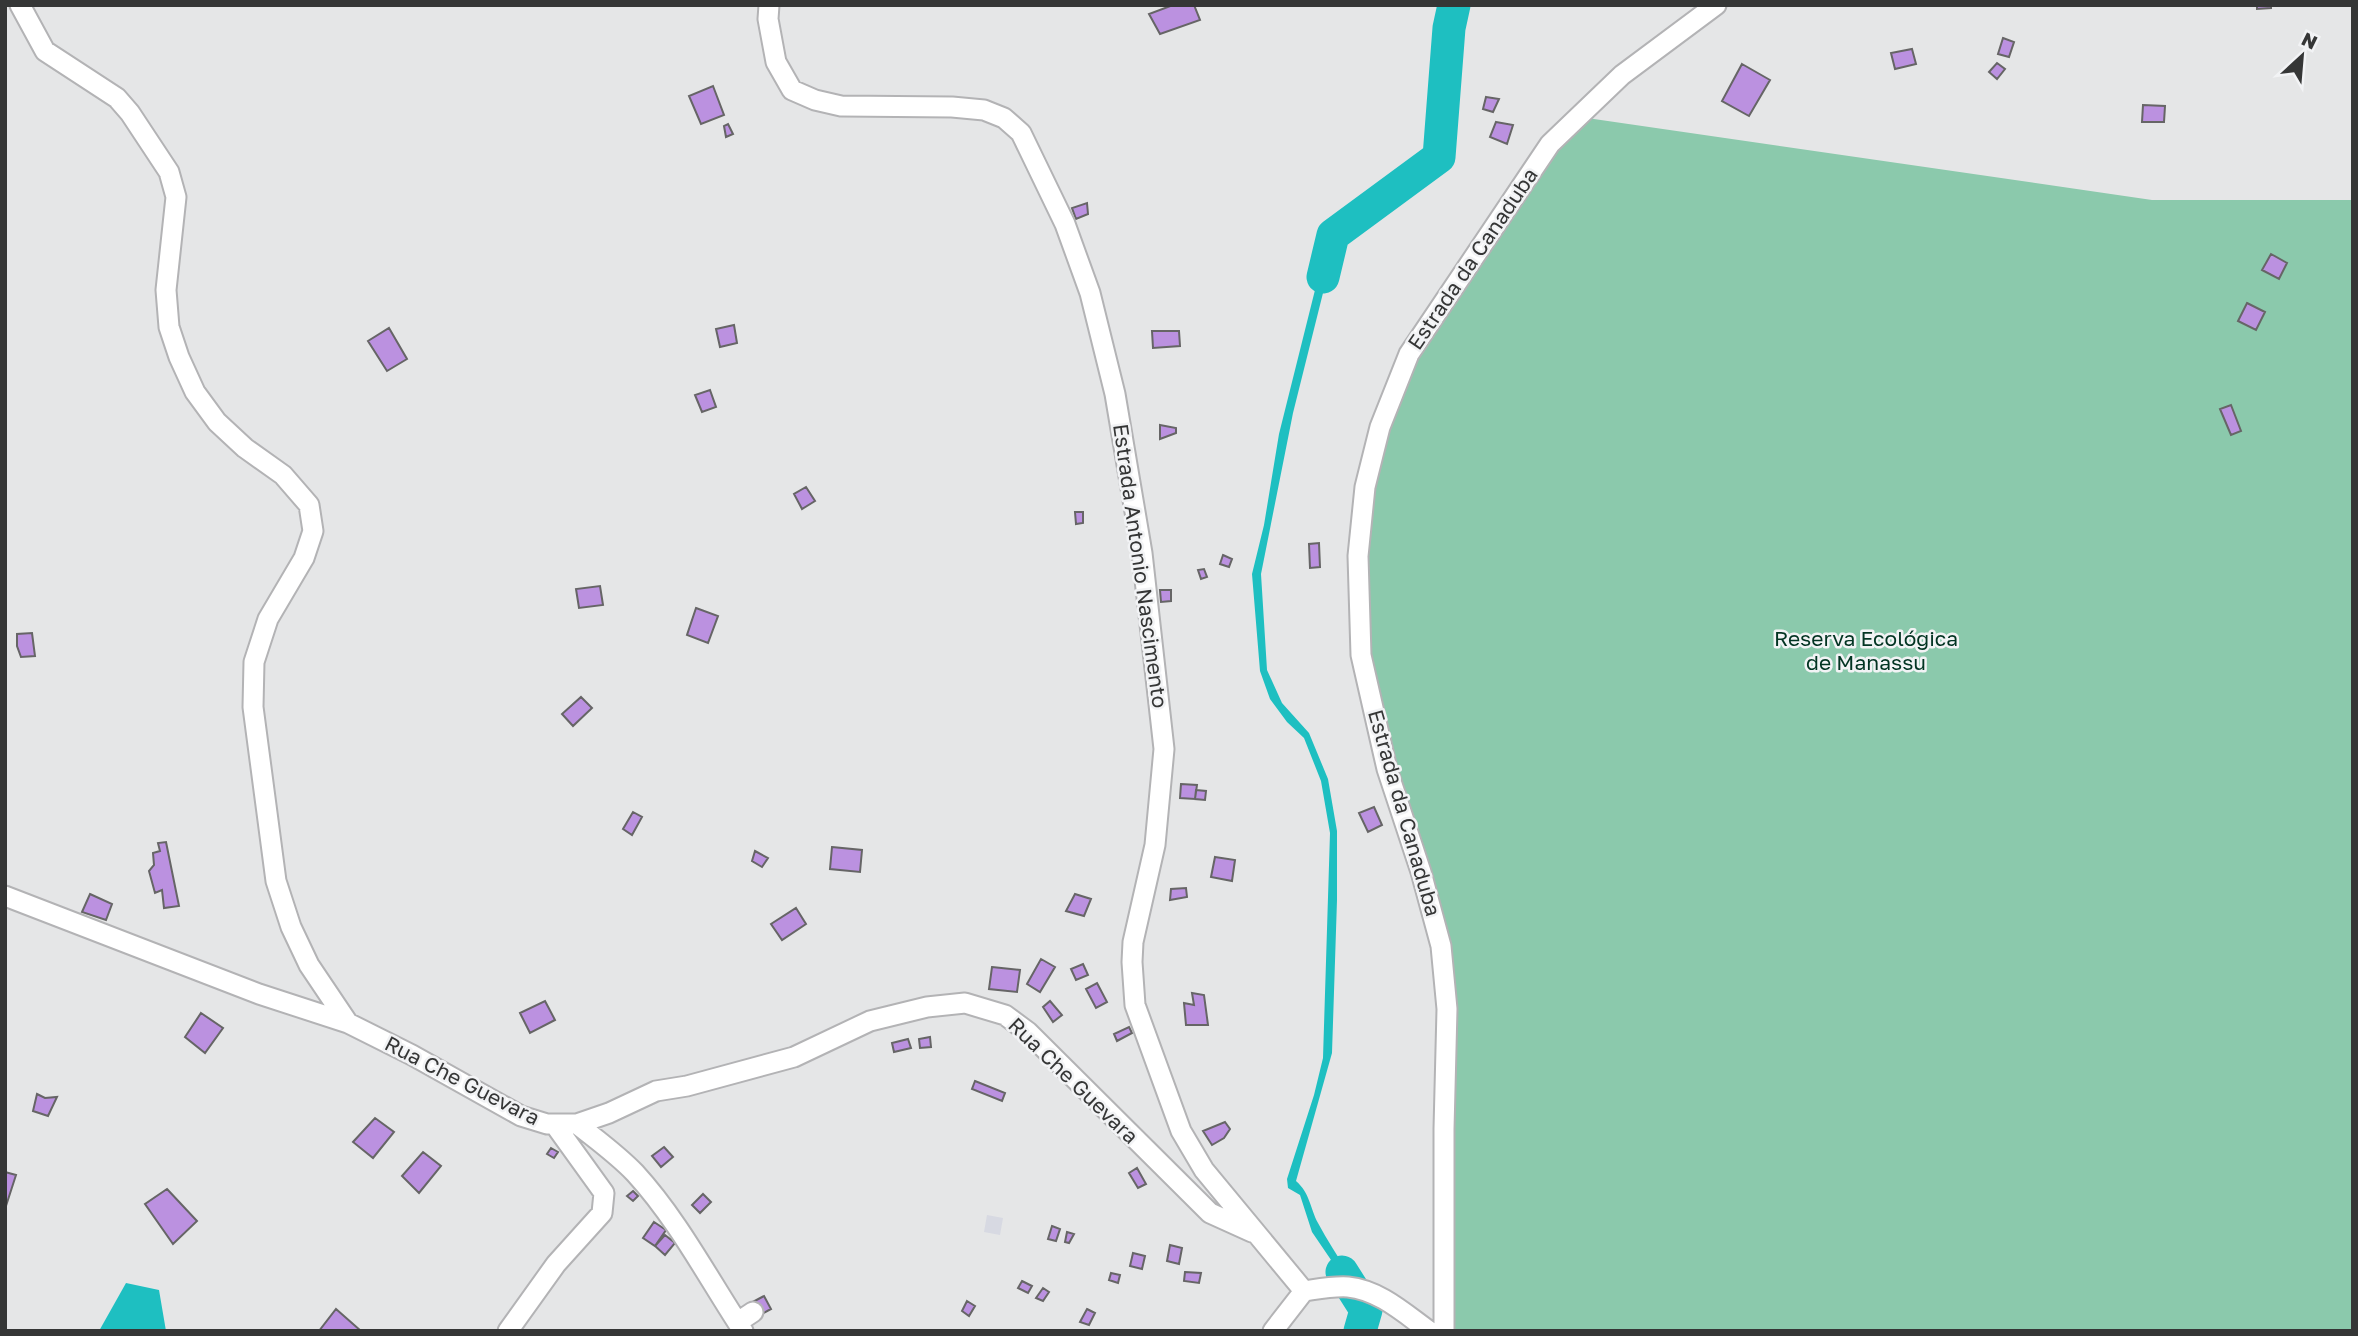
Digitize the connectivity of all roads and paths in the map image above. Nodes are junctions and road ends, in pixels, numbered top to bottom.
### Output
1 (20, 5) edge
2 (769, 5) edge
3 (1716, 5) edge
4 (5, 896) edge
5 (348, 1023) junction
6 (577, 1124) junction
7 (555, 1125) junction
8 (1256, 1234) junction
9 (1304, 1291) junction
10 (745, 1321) edge
11 (508, 1331) edge
12 (1273, 1331) edge
13 (1429, 1331) edge
14 (1444, 1331) edge

1 - 5 street
2 - 8 street, Estrada Antonio Nascimento
3 - 14 street, Estrada da Canaduba
4 - 5 street, Rua Che Guevara
5 - 7 street, Rua Che Guevara
6 - 7 street, Rua Che Guevara
6 - 8 street, Rua Che Guevara
6 - 10 street
7 - 11 street
8 - 9 street, Estrada Antonio Nascimento
9 - 12 street
9 - 13 street

